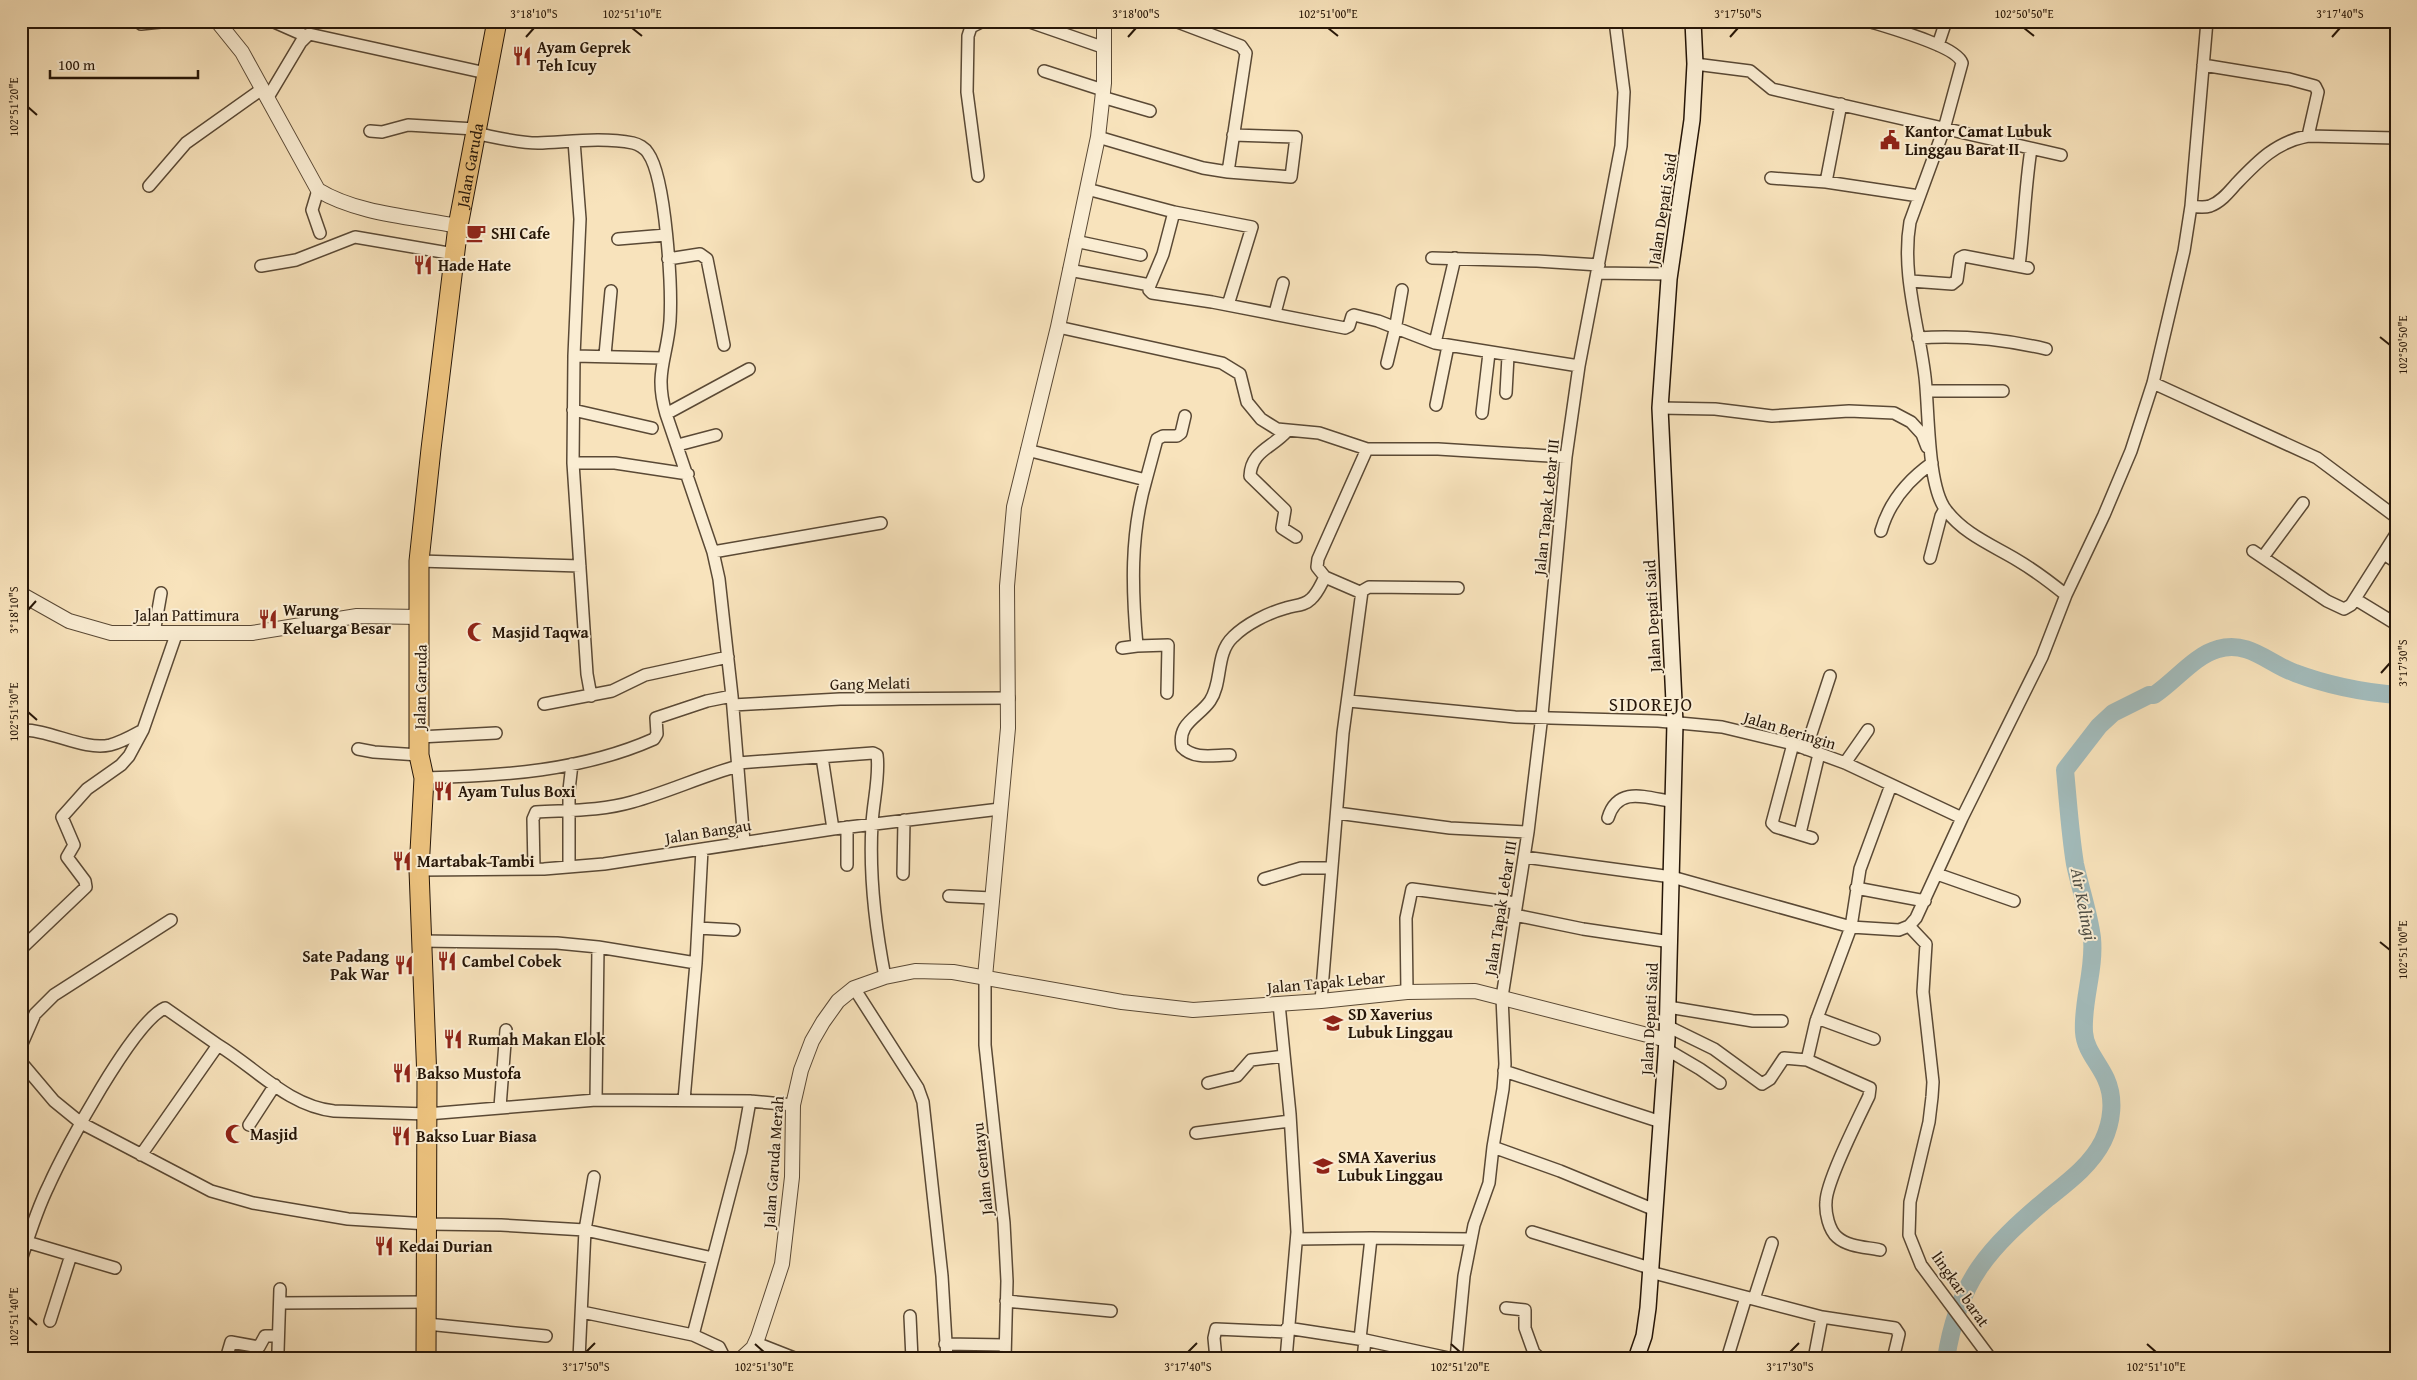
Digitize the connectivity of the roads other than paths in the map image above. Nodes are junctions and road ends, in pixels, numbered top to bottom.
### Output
1 (170, 21) edge
2 (217, 21) edge
3 (272, 21) edge
4 (497, 21) edge
5 (983, 21) edge
6 (1027, 21) edge
7 (1104, 21) edge
8 (1175, 21) edge
9 (1614, 21) edge
10 (1693, 21) edge
11 (1868, 21) edge
12 (1946, 21) edge
13 (2207, 21) edge
14 (141, 24) dead end
15 (1893, 25) edge
16 (306, 36) junction
17 (1938, 45) junction
18 (1104, 48) junction
19 (1695, 64) junction
20 (2203, 65) junction
21 (1044, 71) dead end
22 (486, 73) junction
23 (264, 94) junction
24 (1102, 94) junction
25 (1841, 104) junction
26 (1150, 111) dead end
27 (1944, 129) junction
28 (370, 131) dead end
29 (475, 131) junction
30 (1234, 135) junction
31 (2308, 136) junction
32 (1098, 137) junction
33 (2396, 138) edge
34 (574, 141) junction
35 (2031, 148) junction
36 (2061, 155) dead end
37 (1228, 172) junction
38 (978, 176) dead end
39 (1771, 178) dead end
40 (1826, 182) junction
41 (149, 186) dead end
42 (1087, 189) junction
43 (318, 190) junction
44 (1920, 196) junction
45 (2191, 206) junction
46 (1174, 212) junction
47 (458, 226) junction
48 (320, 233) dead end
49 (666, 235) junction
50 (618, 239) dead end
51 (1075, 241) junction
52 (454, 254) junction
53 (1142, 255) dead end
54 (1432, 258) dead end
55 (1455, 258) junction
56 (668, 259) junction
57 (261, 266) dead end
58 (1598, 269) junction
59 (1069, 270) junction
60 (1669, 274) junction
61 (1910, 281) junction
62 (1283, 283) dead end
63 (1150, 285) junction
64 (1402, 290) dead end
65 (611, 291) dead end
66 (1228, 305) junction
67 (1275, 313) junction
68 (1058, 327) junction
69 (1395, 330) junction
70 (1918, 338) junction
71 (1435, 343) junction
72 (724, 345) dead end
73 (1448, 346) junction
74 (2046, 349) dead end
75 (1489, 353) junction
76 (605, 355) junction
77 (574, 356) junction
78 (1508, 356) junction
79 (662, 358) junction
80 (1386, 363) dead end
81 (1579, 366) junction
82 (749, 369) dead end
83 (2153, 383) junction
84 (2003, 390) dead end
85 (1926, 391) junction
86 (1506, 393) dead end
87 (1436, 405) dead end
88 (1660, 408) junction
89 (573, 410) junction
90 (1482, 413) dead end
91 (666, 414) junction
92 (1185, 416) dead end
93 (652, 428) dead end
94 (1287, 431) junction
95 (716, 435) dead end
96 (678, 445) junction
97 (1367, 449) junction
98 (1027, 450) junction
99 (1566, 457) junction
100 (1931, 460) junction
101 (573, 463) junction
102 (688, 474) junction
103 (1146, 480) junction
104 (2303, 503) dead end
105 (1945, 510) junction
106 (2396, 517) edge
107 (881, 523) dead end
108 (1880, 530) dead end
109 (2396, 534) edge
110 (1296, 537) dead end
111 (713, 552) junction
112 (2384, 554) junction
113 (1930, 558) dead end
114 (419, 561) junction
115 (2396, 562) edge
116 (580, 566) junction
117 (1325, 577) junction
118 (1458, 588) dead end
119 (160, 593) dead end
120 (1362, 593) junction
121 (21, 594) edge
122 (2066, 595) junction
123 (2355, 599) junction
124 (421, 617) junction
125 (2396, 624) edge
126 (177, 632) junction
127 (154, 633) junction
128 (1137, 646) junction
129 (1122, 648) dead end
130 (728, 657) junction
131 (1830, 676) dead end
132 (1167, 693) dead end
133 (591, 696) junction
134 (1008, 698) junction
135 (733, 700) junction
136 (1349, 702) junction
137 (544, 704) dead end
138 (1542, 717) junction
139 (1675, 723) junction
140 (21, 730) edge
141 (143, 730) junction
142 (1868, 730) dead end
143 (496, 734) dead end
144 (1793, 744) junction
145 (419, 746) junction
146 (358, 748) dead end
147 (1806, 749) junction
148 (1819, 754) junction
149 (1230, 755) dead end
150 (822, 757) junction
151 (1845, 763) junction
152 (572, 764) junction
153 (738, 764) junction
154 (424, 778) junction
155 (1891, 785) junction
156 (1674, 802) junction
157 (1000, 809) junction
158 (570, 811) junction
159 (1337, 813) junction
160 (1608, 818) dead end
161 (1962, 818) junction
162 (904, 820) junction
163 (872, 824) junction
164 (847, 827) junction
165 (833, 829) junction
166 (1801, 829) dead end
167 (1528, 832) junction
168 (1812, 838) dead end
169 (744, 842) junction
170 (702, 849) junction
171 (1524, 857) junction
172 (848, 865) dead end
173 (569, 867) junction
174 (1331, 868) junction
175 (534, 869) junction
176 (419, 870) junction
177 (903, 874) dead end
178 (1937, 874) junction
179 (1672, 877) junction
180 (1264, 879) dead end
181 (1856, 888) junction
182 (949, 896) dead end
183 (992, 898) junction
184 (2014, 901) dead end
185 (1925, 902) junction
186 (1515, 909) junction
187 (170, 920) dead end
188 (1909, 926) junction
189 (698, 928) junction
190 (1851, 928) junction
191 (734, 930) dead end
192 (421, 941) junction
193 (1671, 942) junction
194 (598, 946) junction
195 (21, 949) edge
196 (696, 963) junction
197 (885, 977) junction
198 (984, 977) junction
199 (854, 988) junction
200 (1407, 992) junction
201 (1502, 997) junction
202 (1321, 1001) junction
203 (1278, 1004) junction
204 (1668, 1006) junction
205 (1817, 1018) junction
206 (1782, 1021) dead end
207 (506, 1030) dead end
208 (1666, 1038) junction
209 (1874, 1038) dead end
210 (218, 1045) junction
211 (21, 1046) edge
212 (1284, 1056) junction
213 (1807, 1060) junction
214 (21, 1062) edge
215 (1504, 1071) junction
216 (1720, 1083) dead end
217 (1208, 1084) dead end
218 (275, 1085) junction
219 (596, 1100) junction
220 (684, 1100) junction
221 (750, 1101) junction
222 (793, 1104) junction
223 (500, 1107) junction
224 (427, 1114) junction
225 (1290, 1121) junction
226 (81, 1122) junction
227 (1661, 1122) junction
228 (249, 1124) dead end
229 (1196, 1133) dead end
230 (1493, 1147) junction
231 (141, 1155) junction
232 (594, 1177) dead end
233 (1655, 1210) junction
234 (428, 1224) junction
235 (585, 1230) junction
236 (1532, 1232) dead end
237 (1370, 1238) junction
238 (1471, 1238) junction
239 (1297, 1239) junction
240 (27, 1242) junction
241 (1772, 1243) dead end
242 (1880, 1250) dead end
243 (71, 1255) junction
244 (713, 1258) junction
245 (21, 1260) edge
246 (115, 1268) dead end
247 (1650, 1270) junction
248 (280, 1289) dead end
249 (1750, 1298) junction
250 (1006, 1301) junction
251 (427, 1302) junction
252 (280, 1303) junction
253 (1506, 1308) dead end
254 (1111, 1310) dead end
255 (582, 1312) junction
256 (910, 1316) dead end
257 (1822, 1317) junction
258 (50, 1321) dead end
259 (427, 1324) junction
260 (1287, 1330) junction
261 (693, 1335) junction
262 (278, 1336) junction
263 (546, 1336) dead end
264 (1363, 1339) junction
265 (756, 1343) junction
266 (945, 1344) junction
267 (1005, 1345) junction
268 (278, 1350) dead end
269 (226, 1359) edge
270 (426, 1359) edge
271 (580, 1359) edge
272 (725, 1359) edge
273 (741, 1359) edge
274 (797, 1359) edge
275 (912, 1359) edge
276 (946, 1359) edge
277 (1005, 1359) edge
278 (1216, 1359) edge
279 (1286, 1359) edge
280 (1363, 1359) edge
281 (1455, 1359) edge
282 (1541, 1359) edge
283 (1636, 1359) edge
284 (1727, 1359) edge
285 (1814, 1359) edge
286 (1893, 1359) edge
287 (1991, 1359) edge

1 - 14 street
2 - 23 street
3 - 16 street
4 - 22 highway, Jalan Garuda
5 - 38 street
6 - 18 street
7 - 18 street
8 - 30 street
9 - 58 street, Jalan Tapak Lebar III
10 - 19 main road, Jalan Depati Said
11 - 15 street
12 - 17 street
13 - 20 street
15 - 17 street
16 - 22 street
16 - 23 street
17 - 27 street
18 - 24 street
19 - 25 street
19 - 60 main road, Jalan Depati Said
20 - 31 street
20 - 45 street
21 - 24 street
22 - 29 highway, Jalan Garuda
23 - 41 street
23 - 43 street
24 - 26 street
24 - 32 street
25 - 27 street
25 - 40 street
27 - 35 street
27 - 44 street
28 - 29 street
29 - 34 street
29 - 47 highway, Jalan Garuda
30 - 37 street
30 - 37 street
31 - 33 street
31 - 45 street
32 - 37 street
32 - 42 street
34 - 49 street
34 - 77 street
35 - 36 street
35 - 61 street
39 - 40 street
40 - 44 street
42 - 46 street
42 - 51 street
43 - 47 street
43 - 48 street
44 - 61 street
45 - 83 street
46 - 63 street
46 - 66 street
47 - 52 highway, Jalan Garuda
49 - 50 street
49 - 56 street
51 - 53 street
51 - 59 street
52 - 57 street
52 - 114 highway, Jalan Garuda
54 - 55 street
55 - 58 street
55 - 71 street
56 - 72 street
56 - 79 street
58 - 60 street
58 - 81 street, Jalan Tapak Lebar III
59 - 63 street
59 - 68 street
60 - 88 main road, Jalan Depati Said
61 - 70 street
62 - 67 street
63 - 66 street
64 - 69 street
65 - 76 street
66 - 67 street
67 - 69 street
68 - 94 street
68 - 98 street
69 - 71 street
69 - 80 street
70 - 74 street
70 - 85 street
71 - 73 street
73 - 75 street
73 - 87 street
75 - 78 street
75 - 90 street
76 - 77 street
76 - 79 street
77 - 89 street
78 - 81 street
78 - 86 street
79 - 91 street
81 - 99 street, Jalan Tapak Lebar III
82 - 91 street
83 - 106 street
83 - 122 street
84 - 85 street
85 - 100 street
88 - 100 street
88 - 139 main road, Jalan Depati Said
89 - 93 street
89 - 101 street
91 - 96 street
92 - 103 street
94 - 97 street
94 - 110 street
95 - 96 street
96 - 102 street
97 - 99 street
97 - 117 street
98 - 103 street
98 - 134 street
99 - 138 street, Jalan Tapak Lebar III
100 - 105 street
100 - 108 street
101 - 102 street
101 - 116 street
102 - 111 street
103 - 128 street
104 - 123 street
105 - 113 street
105 - 122 street
107 - 111 street
109 - 112 street
111 - 130 street
112 - 115 street
112 - 123 street
114 - 116 street
114 - 124 highway, Jalan Garuda
116 - 133 street
117 - 120 street
117 - 149 street
118 - 120 street
119 - 127 street
120 - 136 street
121 - 127 street, Jalan Pattimura
122 - 161 street
123 - 125 street
124 - 126 street, Jalan Pattimura
124 - 145 highway, Jalan Garuda
126 - 127 street, Jalan Pattimura
126 - 141 street
128 - 129 street
128 - 132 street
130 - 133 street
130 - 135 street
131 - 147 street
133 - 137 street
134 - 135 street, Gang Melati
134 - 157 street
135 - 152 street, Gang Melati
135 - 153 street
136 - 138 street, Jalan Beringin
136 - 159 street
138 - 139 street, Jalan Beringin
138 - 167 street, Jalan Tapak Lebar III
139 - 144 street, Jalan Beringin
139 - 156 main road, Jalan Depati Said
140 - 141 street
141 - 195 street
142 - 151 street
143 - 145 street
144 - 147 street, Jalan Beringin
144 - 168 street
145 - 146 street
145 - 154 highway, Jalan Garuda
147 - 148 street, Jalan Beringin
148 - 151 street, Jalan Beringin
148 - 166 street
150 - 153 street
150 - 163 street
150 - 165 street
151 - 155 street, Jalan Beringin
152 - 154 street
152 - 158 street
153 - 158 street
153 - 169 street
154 - 176 highway, Jalan Garuda
155 - 161 street, Jalan Beringin
155 - 181 street
156 - 160 street
156 - 179 main road, Jalan Depati Said
157 - 162 street, Jalan Bangau
157 - 183 street
158 - 173 street
158 - 175 street
159 - 167 street
159 - 174 street
161 - 178 street
162 - 163 street, Jalan Bangau
162 - 177 street
163 - 164 street, Jalan Bangau
163 - 197 street
164 - 165 street, Jalan Bangau
164 - 172 street
165 - 169 street, Jalan Bangau
167 - 171 street, Jalan Tapak Lebar III
169 - 170 street, Jalan Bangau
170 - 173 street, Jalan Bangau
170 - 189 street
171 - 179 street
171 - 186 street, Jalan Tapak Lebar III
173 - 175 street, Jalan Bangau
174 - 180 street
174 - 202 street
175 - 176 street, Jalan Bangau
176 - 192 highway, Jalan Garuda
178 - 184 street
178 - 185 street
179 - 190 street
179 - 193 main road, Jalan Depati Said
181 - 185 street
181 - 190 street
182 - 183 street
183 - 198 street
185 - 188 street
186 - 193 street
186 - 200 street
186 - 201 street, Jalan Tapak Lebar III
187 - 211 street
188 - 190 street
188 - 287 street, lingkar barat
189 - 191 street
189 - 196 street
190 - 205 street
192 - 194 street
192 - 224 highway, Jalan Garuda
193 - 204 main road, Jalan Depati Said
194 - 196 street
194 - 219 street
196 - 220 street
197 - 198 street, Jalan Garuda Merah
197 - 199 street, Jalan Garuda Merah
198 - 203 street, Jalan Tapak Lebar
198 - 250 street, Jalan Gentayu
199 - 222 street, Jalan Garuda Merah
199 - 266 street
200 - 201 street, Jalan Tapak Lebar
200 - 202 street, Jalan Tapak Lebar
201 - 208 street, Jalan Tapak Lebar
201 - 215 street, Jalan Tapak Lebar III
202 - 203 street, Jalan Tapak Lebar
203 - 212 street
204 - 206 street
204 - 208 main road, Jalan Depati Said
205 - 209 street
205 - 213 street
207 - 223 street
208 - 213 street
208 - 216 street
208 - 227 main road, Jalan Depati Said
210 - 218 street
210 - 226 street
210 - 231 street
212 - 217 street
212 - 225 street
213 - 242 street
214 - 226 street
215 - 227 street
215 - 230 street, Jalan Tapak Lebar III
218 - 224 street
218 - 228 street
219 - 220 street
219 - 223 street
220 - 221 street
221 - 222 street
221 - 244 street
222 - 265 street, Jalan Garuda Merah
223 - 224 street
224 - 234 highway, Jalan Garuda
225 - 229 street
225 - 239 street
226 - 231 street
226 - 240 street
227 - 233 main road, Jalan Depati Said
230 - 233 street
230 - 238 street, Jalan Tapak Lebar III
231 - 234 street
232 - 235 street
233 - 247 main road, Jalan Depati Said
234 - 235 street
234 - 251 highway, Jalan Garuda
235 - 244 street
235 - 255 street
236 - 247 street
237 - 238 street
237 - 239 street
237 - 264 street
238 - 281 street, Jalan Tapak Lebar III
239 - 260 street
240 - 243 street
240 - 245 street
241 - 249 street
243 - 246 street
243 - 258 street
244 - 261 street
247 - 249 street
247 - 283 main road, Jalan Depati Said
248 - 252 street
249 - 257 street
249 - 284 street
250 - 254 street
250 - 267 street, Jalan Gentayu
251 - 252 street
251 - 259 highway, Jalan Garuda
252 - 262 street
253 - 282 street
255 - 261 street
255 - 271 street
256 - 275 street
257 - 285 street
257 - 286 street
259 - 263 street
259 - 270 highway, Jalan Garuda
260 - 264 street
260 - 278 street
260 - 279 street
261 - 272 street
262 - 268 street
262 - 269 street
264 - 280 street
264 - 281 street
265 - 273 street, Jalan Garuda Merah
265 - 274 street
266 - 267 street
266 - 276 street
267 - 277 street, Jalan Gentayu

